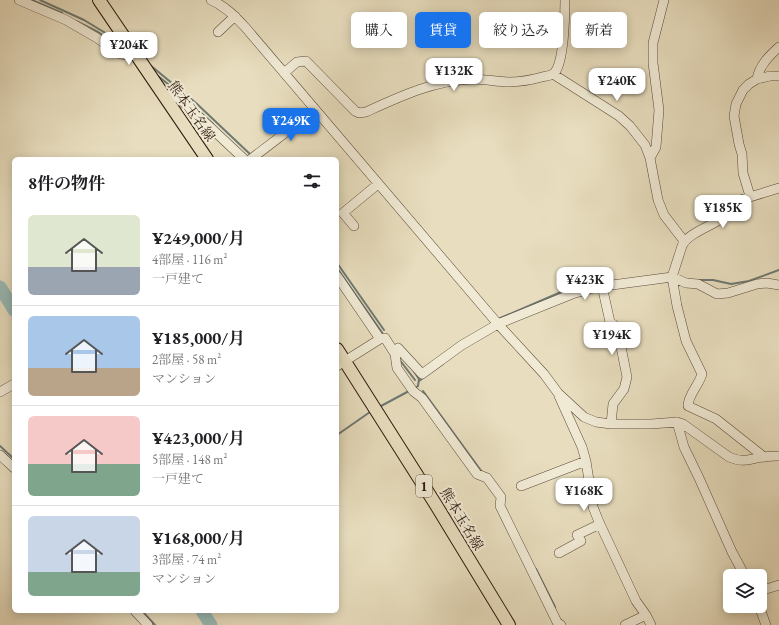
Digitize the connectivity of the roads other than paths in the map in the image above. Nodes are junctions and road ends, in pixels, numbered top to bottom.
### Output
1 (19, 0) edge
2 (99, 0) edge
3 (565, 0) edge
4 (664, 0) edge
5 (216, 1) edge
6 (235, 16) junction
7 (218, 32) dead end
8 (779, 47) edge
9 (134, 53) junction
10 (284, 73) junction
11 (553, 74) junction
12 (779, 76) edge
13 (757, 79) junction
14 (162, 94) junction
15 (315, 110) junction
16 (206, 157) edge
17 (242, 157) edge
18 (253, 157) edge
19 (650, 158) junction
20 (378, 184) junction
21 (779, 188) edge
22 (750, 196) junction
23 (354, 226) dead end
24 (684, 241) junction
25 (672, 277) junction
26 (339, 279) edge
27 (779, 285) edge
28 (602, 286) junction
29 (498, 324) junction
30 (380, 339) junction
31 (393, 350) junction
32 (341, 363) edge
33 (12, 385) edge
34 (0, 392) edge
35 (558, 393) junction
36 (677, 422) junction
37 (611, 424) junction
38 (0, 455) edge
39 (764, 456) junction
40 (779, 456) edge
41 (586, 460) junction
42 (12, 466) edge
43 (521, 486) dead end
44 (600, 524) junction
45 (559, 553) dead end
46 (741, 569) edge
47 (779, 586) edge
48 (767, 589) edge
49 (137, 613) edge
50 (762, 613) edge
51 (646, 615) junction
52 (148, 625) edge
53 (509, 625) edge
54 (561, 625) edge
55 (625, 625) edge
56 (651, 625) edge
57 (766, 625) edge

1 - 9 street
2 - 9 main road, 熊本玉名線
3 - 11 street
4 - 19 street
5 - 6 street
6 - 7 street
6 - 10 street
8 - 13 street
9 - 14 main road, 熊本玉名線
10 - 11 street
10 - 15 street
11 - 19 street
12 - 13 street
13 - 22 street
14 - 16 main road, 熊本玉名線
14 - 17 street
15 - 18 street
15 - 20 street
19 - 24 street
20 - 23 street
20 - 29 street
21 - 22 street
22 - 24 street
24 - 25 street
25 - 27 street
25 - 28 street
25 - 39 street
26 - 30 street
28 - 29 street
28 - 37 street
29 - 31 street
29 - 35 street
30 - 31 street
30 - 32 street
31 - 54 street
32 - 53 main road, 熊本玉名線 / 1
33 - 34 street
35 - 37 street
35 - 41 street
36 - 37 street
36 - 39 street
36 - 46 street
38 - 42 street
39 - 40 street
41 - 43 street
41 - 44 street
44 - 45 street
44 - 51 street
47 - 48 street
49 - 52 street
50 - 57 street
51 - 55 street
51 - 56 street

